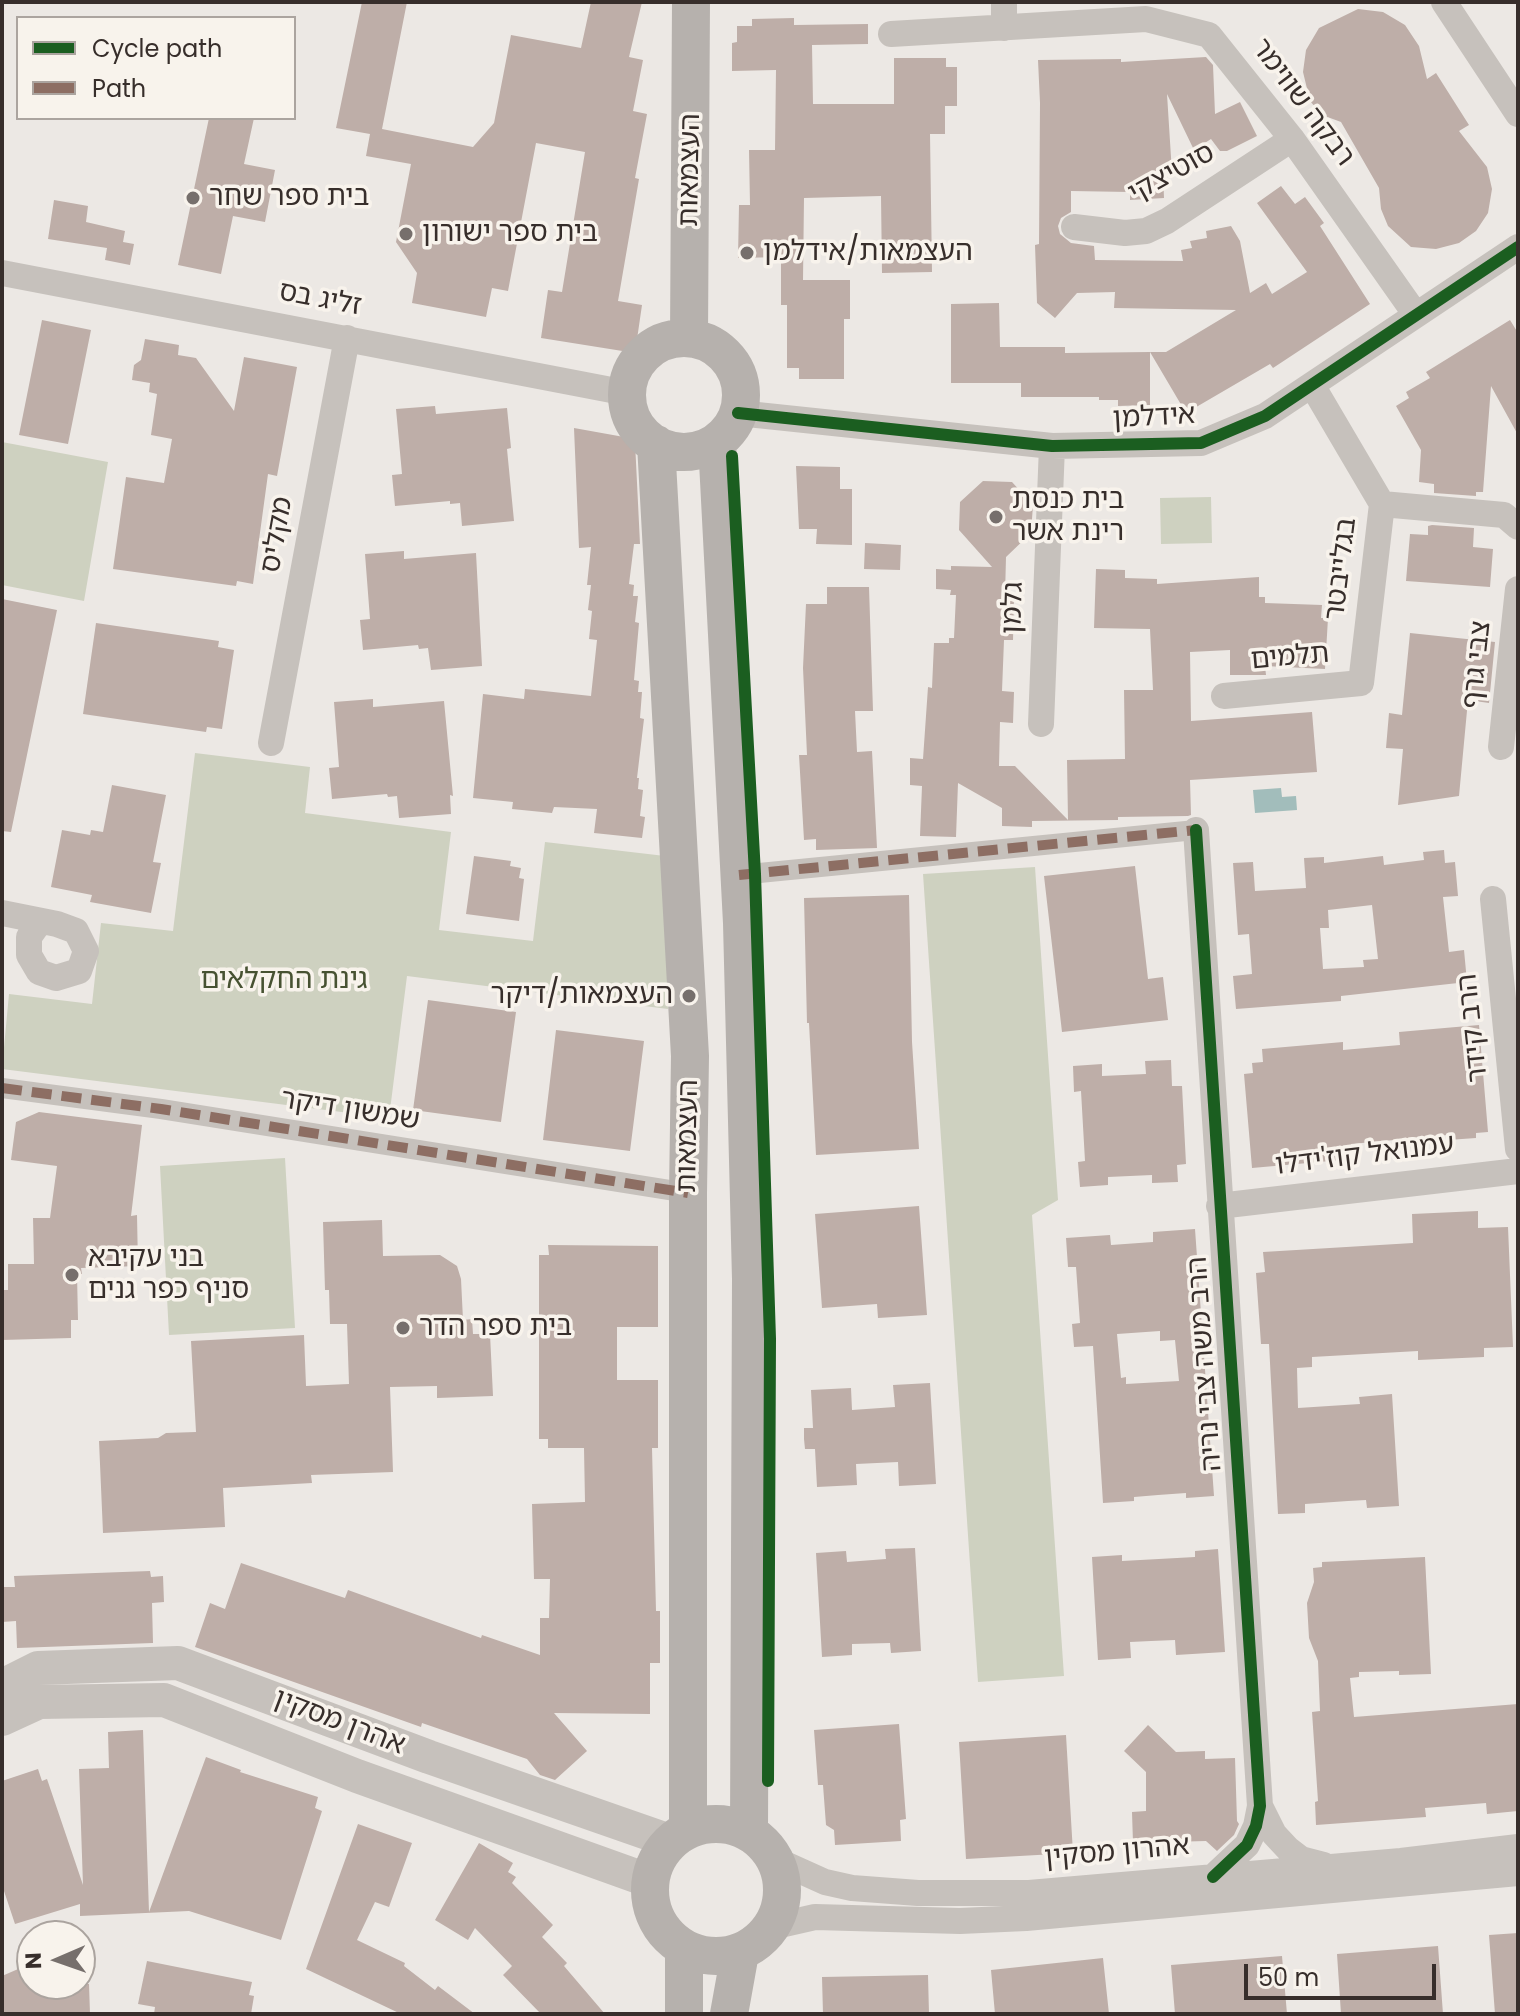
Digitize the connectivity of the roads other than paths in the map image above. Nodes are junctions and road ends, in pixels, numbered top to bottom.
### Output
1 (691, 2) edge
2 (1444, 2) edge
3 (1004, 15) edge
4 (891, 34) dead end
5 (1518, 114) edge
6 (1292, 139) junction
7 (1074, 227) dead end
8 (1518, 247) edge
9 (2, 273) edge
10 (1416, 315) junction
11 (347, 338) junction
12 (689, 338) junction
13 (1312, 385) junction
14 (627, 393) junction
15 (728, 428) junction
16 (656, 444) junction
17 (1052, 446) junction
18 (1382, 504) junction
19 (1518, 527) edge
20 (1518, 589) edge
21 (1361, 683) joint
22 (1224, 696) dead end
23 (1041, 724) dead end
24 (271, 743) dead end
25 (1501, 747) dead end
26 (1196, 830) joint
27 (739, 875) junction
28 (1493, 899) dead end
29 (2, 913) edge
30 (39, 923) dead end
31 (2, 1088) edge
32 (1518, 1149) edge
33 (1518, 1171) edge
34 (688, 1193) junction
35 (1219, 1206) junction
36 (2, 1686) edge
37 (2, 1719) edge
38 (1260, 1806) junction
39 (679, 1835) junction
40 (761, 1846) junction
41 (1518, 1847) edge
42 (1328, 1867) junction
43 (1518, 1873) edge
44 (1213, 1877) junction
45 (650, 1881) junction
46 (771, 1927) junction
47 (684, 1950) junction
48 (740, 1953) junction
49 (684, 2014) edge
50 (729, 2014) edge

1 - 12 main road, העצמאות
2 - 5 street
3 - 4 street, רבקה שווימר
3 - 6 street, רבקה שווימר
6 - 7 street, סוטיצקי
6 - 10 street, רבקה שווימר
8 - 10 street, אידלמן
9 - 11 street, זליג בס
10 - 13 street, אידלמן
11 - 14 street, זליג בס
11 - 24 street, מקליס
12 - 14 main road
12 - 15 main road
13 - 17 street, אידלמן
13 - 18 street, בגלייבטר
14 - 16 main road
15 - 16 main road
15 - 17 street, אידלמן
15 - 27 main road, העצמאות
16 - 34 main road, העצמאות
17 - 23 street, גלמן
18 - 19 street
18 - 21 street, בגלייבטר
20 - 25 street, צבי גרף
21 - 22 street, תלמים
26 - 27 street
26 - 35 street, הרב משה צבי נריה
27 - 40 main road, העצמאות
28 - 32 street, הרב קידר
29 - 30 street
31 - 34 street, שמשון דיקר
33 - 35 street, עמנואל קוז'ידלו
34 - 39 main road, העצמאות
35 - 38 street, הרב משה צבי נריה
36 - 39 street, אהרן מסקין
37 - 45 street, אהרן מסקין
38 - 42 street, הרב משה צבי נריה
38 - 44 street, הרב משה צבי נריה
39 - 40 main road
39 - 45 main road
40 - 44 street, אהרון מסקין
40 - 46 main road
41 - 42 street, אהרון מסקין
42 - 44 street, אהרון מסקין
43 - 46 street, אהרון מסקין
45 - 47 main road
46 - 48 main road
47 - 48 main road
47 - 49 main road
48 - 50 main road

